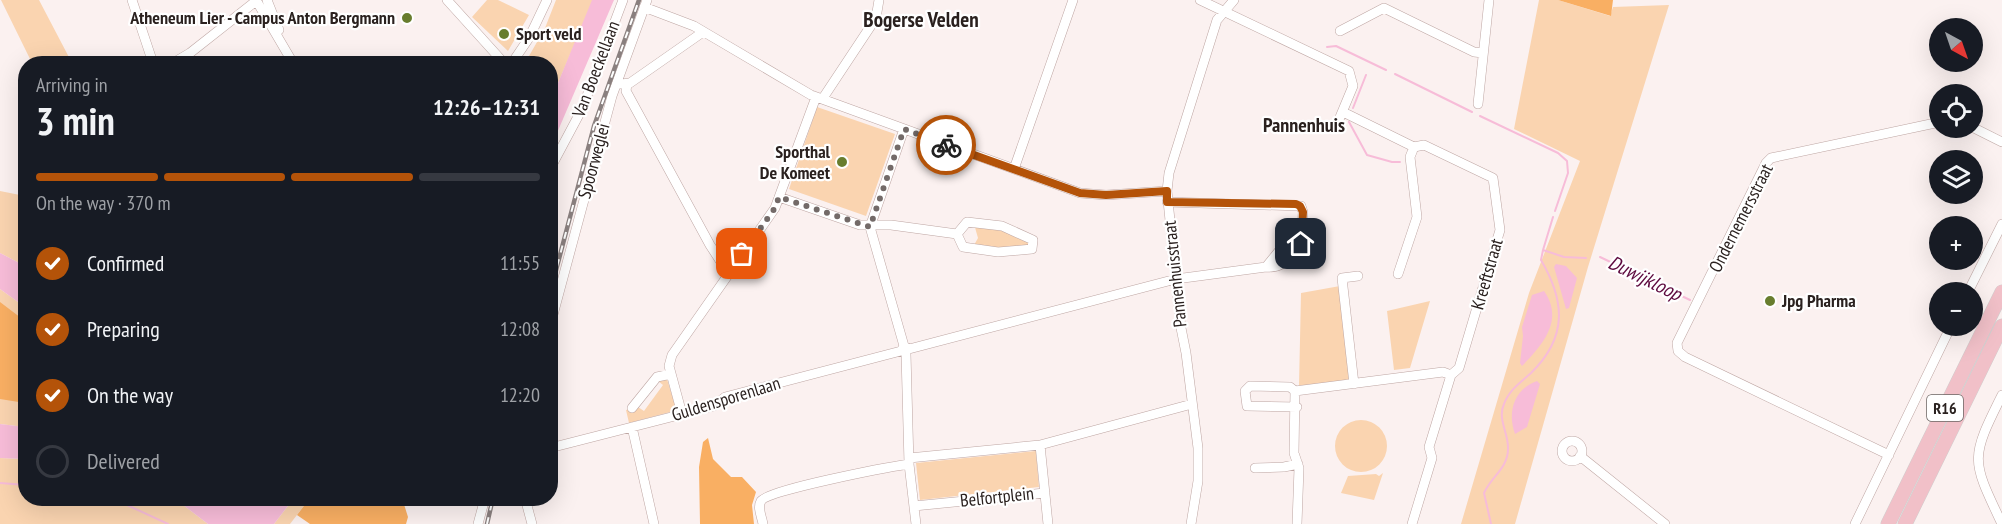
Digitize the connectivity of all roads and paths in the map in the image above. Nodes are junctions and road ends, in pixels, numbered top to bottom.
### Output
1 (132, 0) edge
2 (447, 0) edge
3 (547, 0) edge
4 (623, 0) edge
5 (1073, 0) edge
6 (1200, 0) edge
7 (1234, 0) edge
8 (1489, 0) edge
9 (256, 1) edge
10 (875, 1) edge
11 (268, 4) edge
12 (646, 4) edge
13 (1224, 11) junction
14 (1340, 31) dead end
15 (703, 32) junction
16 (283, 44) junction
17 (1483, 53) junction
18 (151, 56) edge
19 (182, 56) edge
20 (289, 56) edge
21 (498, 56) edge
22 (517, 56) edge
23 (616, 82) junction
24 (627, 84) junction
25 (819, 97) junction
26 (1478, 104) dead end
27 (1343, 112) junction
28 (1338, 122) dead end
29 (1929, 124) edge
30 (904, 129) junction
31 (1983, 132) edge
32 (2002, 142) edge
33 (1414, 147) junction
34 (558, 154) edge
35 (1014, 169) junction
36 (1167, 191) junction
37 (779, 197) junction
38 (1167, 202) junction
39 (2002, 224) edge
40 (870, 227) junction
41 (957, 234) junction
42 (1308, 253) dead end
43 (1266, 267) dead end
44 (731, 270) junction
45 (1398, 274) dead end
46 (1358, 276) dead end
47 (1342, 278) junction
48 (1176, 279) junction
49 (1331, 279) dead end
50 (1973, 282) edge
51 (2002, 292) edge
52 (558, 296) edge
53 (2002, 326) edge
54 (1946, 336) edge
55 (905, 350) junction
56 (671, 374) junction
57 (1450, 375) junction
58 (1354, 384) junction
59 (1295, 391) junction
60 (2002, 394) edge
61 (1192, 404) junction
62 (1297, 407) junction
63 (632, 408) dead end
64 (682, 414) junction
65 (632, 427) junction
66 (1040, 445) junction
67 (558, 446) edge
68 (1889, 455) junction
69 (1580, 456) dead end
70 (909, 461) junction
71 (1298, 464) junction
72 (1255, 468) dead end
73 (1045, 493) junction
74 (483, 506) edge
75 (527, 506) edge
76 (914, 506) junction
77 (478, 524) edge
78 (532, 524) edge
79 (654, 524) edge
80 (763, 524) edge
81 (916, 524) edge
82 (1048, 524) edge
83 (1191, 524) edge
84 (1297, 524) edge
85 (1412, 524) edge
86 (1665, 524) edge
87 (1855, 524) edge
88 (1888, 524) edge
89 (1905, 524) edge
90 (2002, 524) edge

1 - 18 street
2 - 21 street
3 - 22 street
4 - 34 street, Van Boeckellaan
5 - 35 street
6 - 13 street
7 - 13 street, Pannenhuisstraat
8 - 17 street
9 - 11 street
9 - 16 street
9 - 19 street
10 - 25 street
11 - 16 street
12 - 15 street
12 - 23 street, Spoorweglei
13 - 27 street
13 - 36 street, Pannenhuisstraat
14 - 17 street
15 - 24 street
15 - 25 street
16 - 20 street
17 - 26 street
23 - 24 street
23 - 52 street, Spoorweglei
24 - 44 street
25 - 30 street
25 - 37 street
27 - 28 street
27 - 33 street, Kreeftstraat
29 - 68 street, Ondernemersstraat
30 - 35 street
30 - 40 street
31 - 32 street
33 - 45 street
33 - 57 street, Kreeftstraat
35 - 36 street
36 - 38 street, Pannenhuisstraat
37 - 40 street
37 - 44 street
38 - 42 street
38 - 48 street, Pannenhuisstraat
39 - 50 street
40 - 41 street
40 - 55 street
41 - 41 street
43 - 48 street, Guldensporenlaan
44 - 56 street
46 - 47 street
47 - 49 street
47 - 58 street
48 - 55 street, Guldensporenlaan
48 - 61 street, Pannenhuisstraat
51 - 88 highway, R16
53 - 89 highway, R16
54 - 68 street
55 - 64 street, Guldensporenlaan
55 - 70 street
56 - 63 street
56 - 64 street
57 - 58 street
57 - 85 street, Kreeftstraat
58 - 59 street
59 - 62 street
59 - 62 street
60 - 90 street
61 - 66 street
61 - 83 street, Pannenhuisstraat
62 - 71 street
64 - 65 street, Guldensporenlaan
65 - 67 street, Guldensporenlaan
65 - 79 street
66 - 70 street
66 - 73 street, Belfortplein
68 - 87 street
69 - 86 street
70 - 76 street
70 - 80 street
71 - 72 street
71 - 84 street
73 - 76 street, Belfortplein
73 - 82 street
74 - 77 street
75 - 78 street
76 - 81 street

